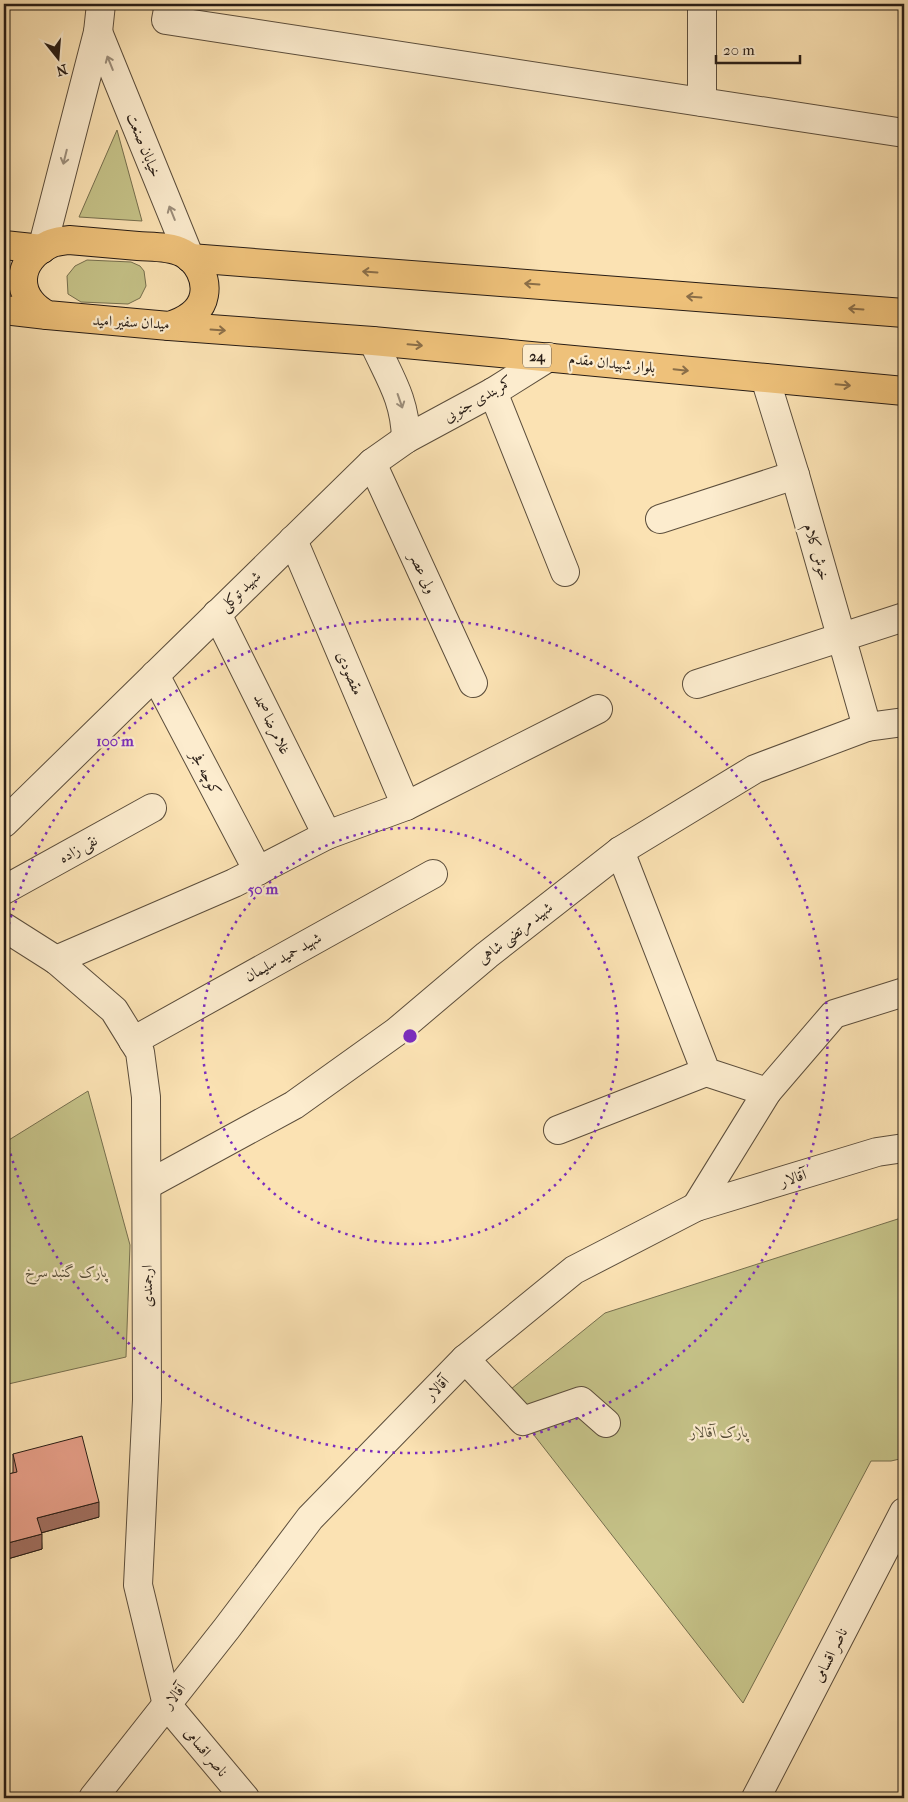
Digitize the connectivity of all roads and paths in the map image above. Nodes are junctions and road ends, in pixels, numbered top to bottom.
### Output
1 (101, 4) edge
2 (702, 4) edge
3 (167, 12) edge
4 (98, 32) junction
5 (702, 102) junction
6 (904, 133) edge
7 (4, 245) edge
8 (42, 249) junction
9 (190, 258) junction
10 (4, 310) edge
11 (904, 313) edge
12 (47, 315) junction
13 (169, 326) junction
14 (373, 341) junction
15 (549, 357) junction
16 (765, 378) junction
17 (904, 391) edge
18 (493, 392) junction
19 (406, 439) junction
20 (372, 463) junction
21 (795, 475) junction
22 (660, 519) dead end
23 (293, 540) junction
24 (565, 572) dead end
25 (217, 614) junction
26 (904, 617) edge
27 (841, 637) junction
28 (155, 675) junction
29 (473, 683) dead end
30 (697, 684) dead end
31 (598, 709) dead end
32 (904, 722) edge
33 (867, 727) junction
34 (406, 806) junction
35 (152, 808) dead end
36 (4, 822) edge
37 (327, 835) junction
38 (620, 852) junction
39 (258, 871) junction
40 (433, 874) dead end
41 (4, 890) edge
42 (4, 927) edge
43 (56, 960) junction
44 (904, 992) edge
45 (133, 1041) junction
46 (706, 1072) junction
47 (767, 1092) junction
48 (558, 1130) dead end
49 (904, 1148) edge
50 (147, 1185) junction
51 (696, 1207) junction
52 (465, 1359) junction
53 (606, 1423) dead end
54 (904, 1512) edge
55 (167, 1705) junction
56 (93, 1798) edge
57 (246, 1798) edge
58 (756, 1798) edge

1 - 4 street, خیابان صنعت
2 - 5 street
3 - 5 street
4 -> 8 street, خیابان صنعت
9 -> 4 street, خیابان صنعت
5 - 6 street
7 - 8 main road
8 - 9 main road
8 - 12 main road
11 -> 9 main road
9 - 13 main road, میدان سفیر امید / 24
10 - 12 main road, 24
12 - 13 main road, میدان سفیر امید / 24
13 -> 14 main road, بلوار شهیدان مقدم / 24
14 -> 15 main road, بلوار شهیدان مقدم / 24
14 -> 19 street
15 -> 16 main road, بلوار شهیدان مقدم / 24
15 - 18 street, کمربندی جنوبی
16 -> 17 main road, بلوار شهیدان مقدم / 24
16 - 21 street, خوش کلام
18 - 19 street, کمربندی جنوبی
18 - 24 street
19 - 20 street, شهید توکلی
20 - 23 street, شهید توکلی
20 - 29 street, ولی عصر
21 - 22 street
21 - 27 street, خوش کلام
23 - 25 street, شهید توکلی
23 - 34 street, مقصودی
25 - 28 street, شهید توکلی
25 - 37 street, غلامرضا صمد
26 - 27 street
27 - 30 street
27 - 33 street, خوش کلام
28 - 36 street, شهید توکلی
28 - 39 street, كوچه فجر
31 - 34 street
32 - 33 street, شهید مرتضی شاهی
33 - 38 street, شهید مرتضی شاهی
34 - 37 street
35 - 41 street, نقی زاده
37 - 39 street
38 - 46 street
38 - 50 street, شهید مرتضی شاهی
39 - 43 street
40 - 45 street, شهید حمید سلیمان
42 - 43 street, ارجمندی
43 - 45 street, ارجمندی
44 - 47 street
45 - 50 street, ارجمندی
46 - 47 street
46 - 48 street
47 - 51 street
49 - 51 street, آقالار
50 - 55 street, ارجمندی
51 - 52 street, آقالار
52 - 53 street
52 - 55 street, آقالار
54 - 58 street, ناصر اقسامی
55 - 56 street, آقالار
55 - 57 street, ناصر اقسامی

